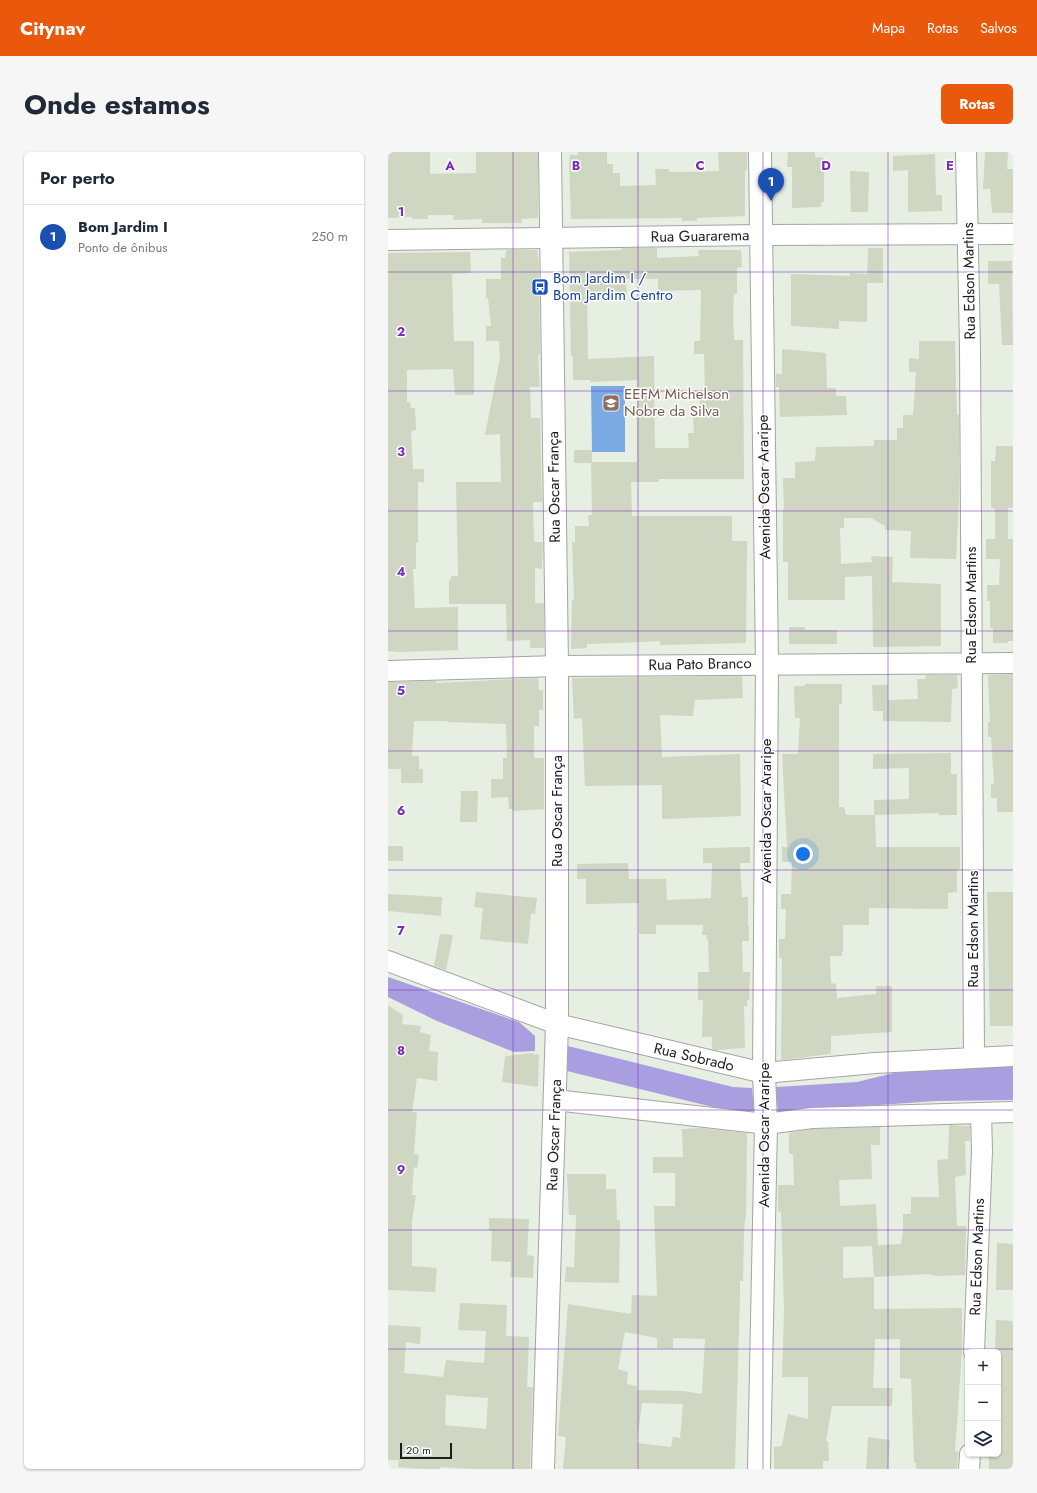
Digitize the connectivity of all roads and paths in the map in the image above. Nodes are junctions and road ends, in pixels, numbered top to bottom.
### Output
1 (550, 152) edge
2 (760, 152) edge
3 (966, 152) edge
4 (967, 233) junction
5 (1013, 234) edge
6 (761, 235) junction
7 (551, 238) junction
8 (388, 240) edge
9 (1013, 663) edge
10 (767, 664) junction
11 (971, 665) junction
12 (557, 666) junction
13 (388, 671) edge
14 (388, 961) edge
15 (557, 1024) junction
16 (1013, 1056) edge
17 (974, 1058) junction
18 (764, 1073) junction
19 (555, 1100) junction
20 (1013, 1112) edge
21 (981, 1114) junction
22 (766, 1124) junction
23 (974, 1349) edge
24 (970, 1457) edge
25 (543, 1469) edge
26 (758, 1469) edge
27 (969, 1469) edge

1 - 7 street, Rua Oscar França
2 - 6 street, Avenida Oscar Araripe
3 - 4 street, Rua Edson Martins
4 - 5 street, Rua Guararema
4 - 6 street, Rua Guararema
4 - 11 street, Rua Edson Martins
6 - 7 street, Rua Guararema
6 - 10 street, Avenida Oscar Araripe
7 - 8 street, Rua Guararema
7 - 12 street, Rua Oscar França
9 - 11 street, Rua Pato Branco
10 - 11 street, Rua Pato Branco
10 - 12 street, Rua Pato Branco
10 - 18 street, Avenida Oscar Araripe
11 - 17 street, Rua Edson Martins
12 - 13 street, Rua Pato Branco
12 - 15 street, Rua Oscar França
14 - 15 street, Rua Sobrado
15 - 18 street, Rua Sobrado
15 - 19 street, Rua Oscar França
16 - 17 street, Rua Sobrado
17 - 18 street, Rua Sobrado
18 - 22 street, Avenida Oscar Araripe
19 - 22 street
19 - 25 street, Rua Oscar França
20 - 21 street
21 - 22 street
21 - 23 street, Rua Edson Martins
22 - 26 street, Avenida Oscar Araripe
24 - 27 street

